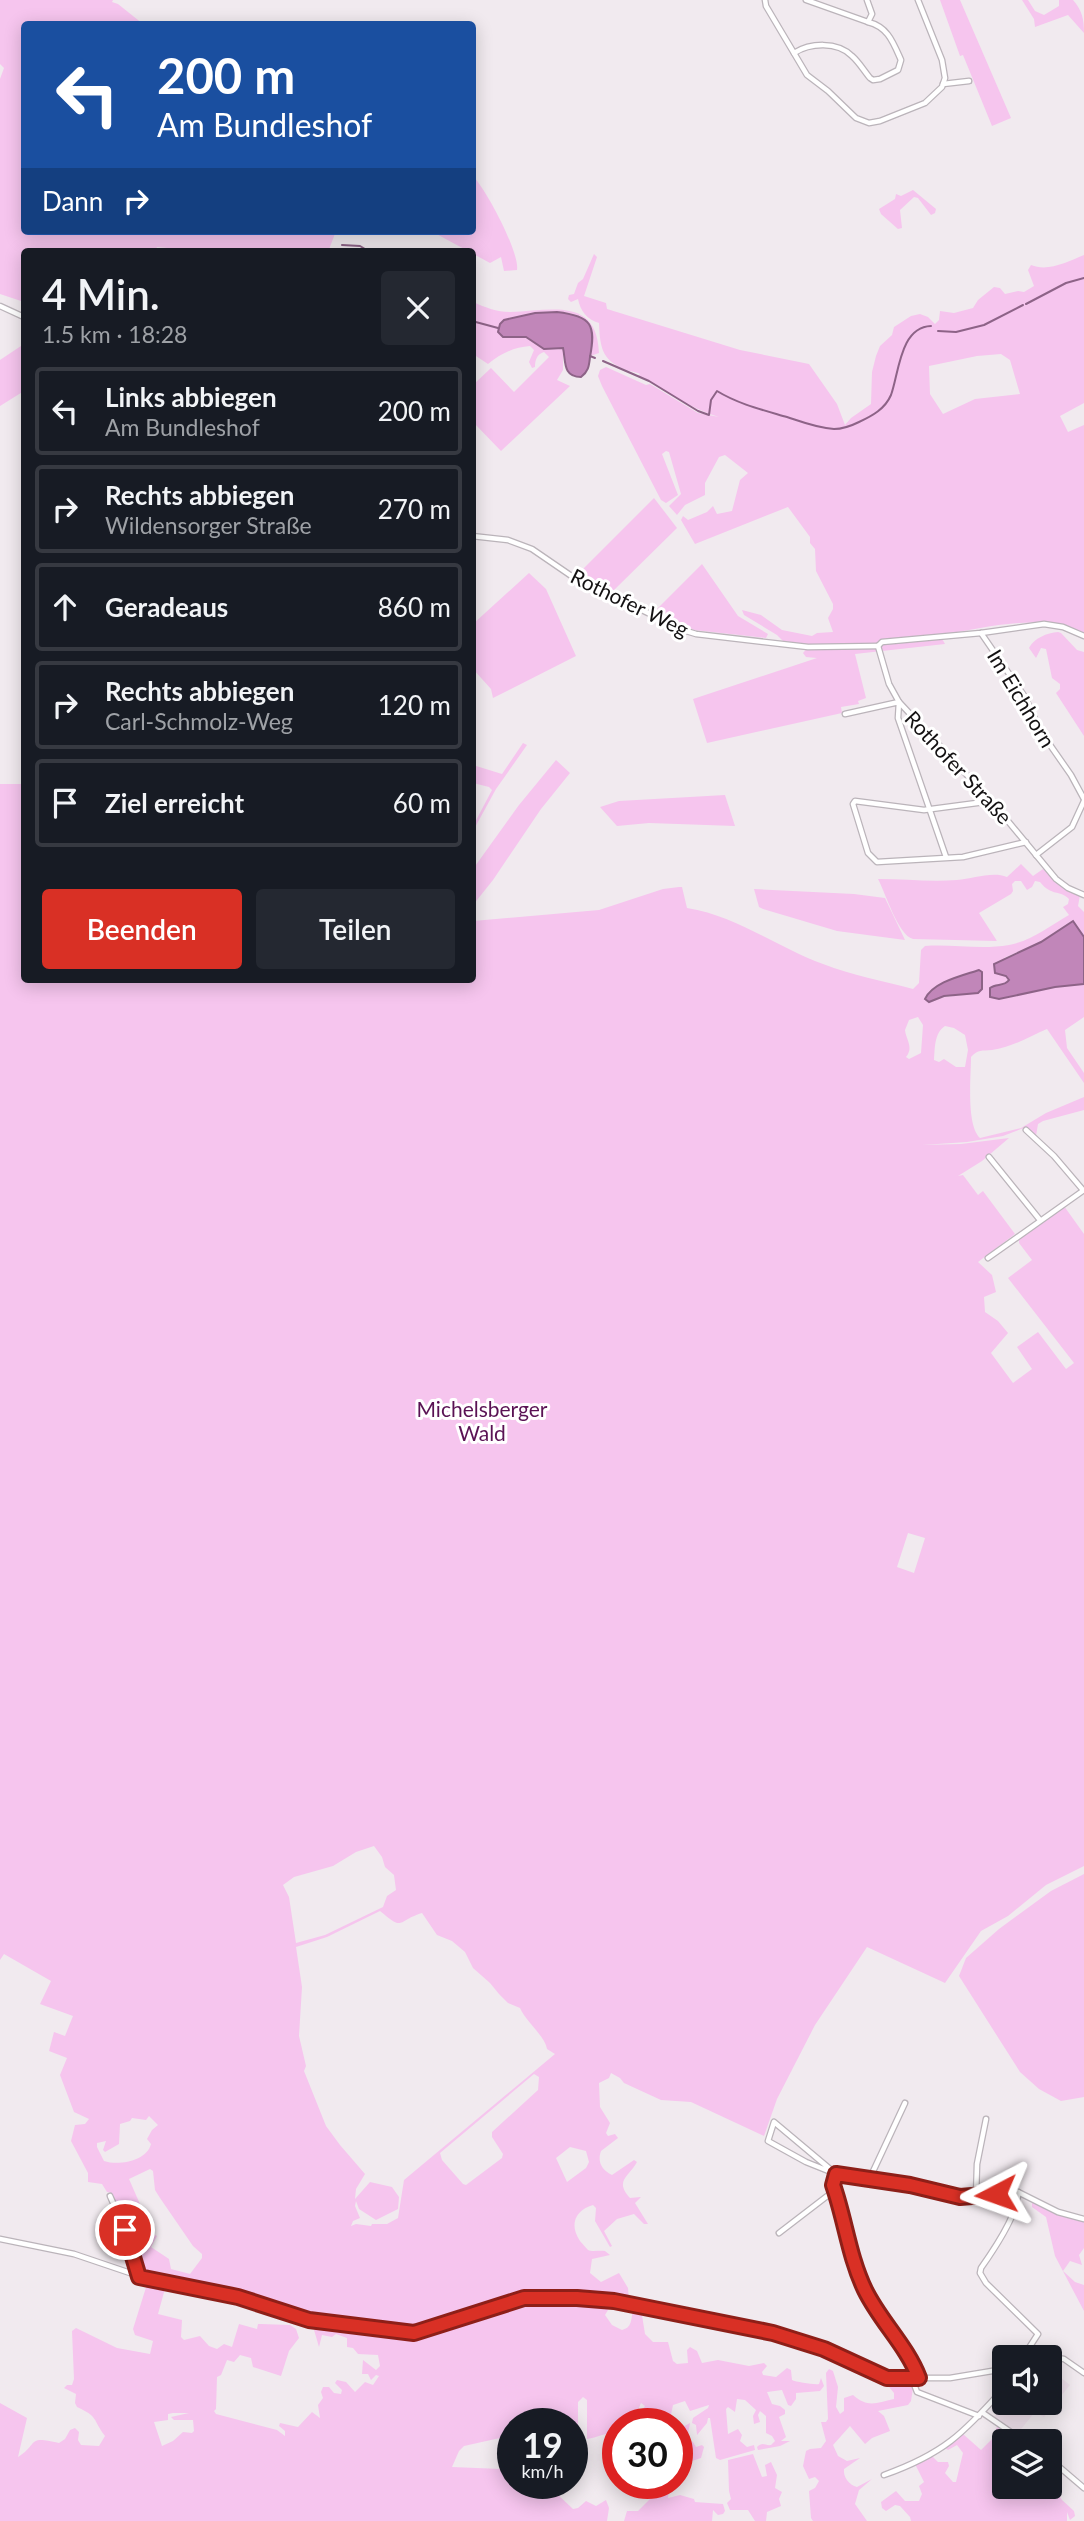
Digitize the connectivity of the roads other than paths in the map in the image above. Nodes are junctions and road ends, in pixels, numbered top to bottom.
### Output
1 (765, 0) edge
2 (806, 0) edge
3 (867, 0) edge
4 (918, 0) edge
5 (823, 3) edge
6 (868, 22) junction
7 (794, 53) junction
8 (969, 81) dead end
9 (943, 84) junction
10 (0, 306) edge
11 (21, 316) edge
12 (476, 536) edge
13 (981, 633) junction
14 (1084, 636) edge
15 (878, 646) junction
16 (899, 702) junction
17 (845, 714) dead end
18 (1084, 800) edge
19 (992, 801) junction
20 (928, 810) junction
21 (1026, 842) junction
22 (1036, 855) junction
23 (946, 858) junction
24 (1084, 895) edge
25 (1026, 1130) dead end
26 (989, 1157) dead end
27 (1084, 1190) edge
28 (1040, 1220) junction
29 (988, 1258) dead end
30 (905, 2103) dead end
31 (986, 2119) dead end
32 (836, 2174) junction
33 (869, 2180) junction
34 (835, 2190) junction
35 (1018, 2193) junction
36 (110, 2196) dead end
37 (976, 2197) junction
38 (1084, 2219) edge
39 (779, 2233) dead end
40 (0, 2239) edge
41 (139, 2277) junction
42 (1031, 2345) edge
43 (1062, 2359) edge
44 (992, 2371) edge
45 (1084, 2373) edge
46 (912, 2378) junction
47 (919, 2378) junction
48 (992, 2402) edge
49 (981, 2415) junction
50 (1004, 2429) edge
51 (1062, 2469) edge
52 (884, 2475) dead end
53 (1084, 2488) edge

1 - 7 street
2 - 5 street
3 - 6 street
4 - 9 street
5 - 6 street
6 - 7 street
7 - 9 street
8 - 9 street
10 - 11 street
12 - 15 street, Rothofer Weg
13 - 14 street, Rothofer Weg
13 - 15 street, Rothofer Weg
13 - 18 street, Im Eichhorn
15 - 16 street, Rothofer Straße
16 - 17 street
16 - 19 street, Rothofer Straße
16 - 20 street
18 - 22 street, Im Eichhorn
19 - 20 street
19 - 21 street, Rothofer Straße
20 - 23 street
20 - 23 street
21 - 22 street, Rothofer Straße
21 - 23 street
22 - 24 street, Rothofer Straße
25 - 27 street
26 - 28 street
27 - 28 street
28 - 29 street
30 - 33 street
31 - 37 street
32 - 32 street
32 - 33 street
32 - 34 street
33 - 37 street
34 - 39 street
34 - 47 street
35 - 37 street
35 - 38 street
35 - 42 street
36 - 41 street
40 - 41 street
41 - 46 street
43 - 45 street
44 - 47 street
46 - 47 street
46 - 49 street
48 - 49 street
49 - 50 street
49 - 52 street
51 - 53 street

